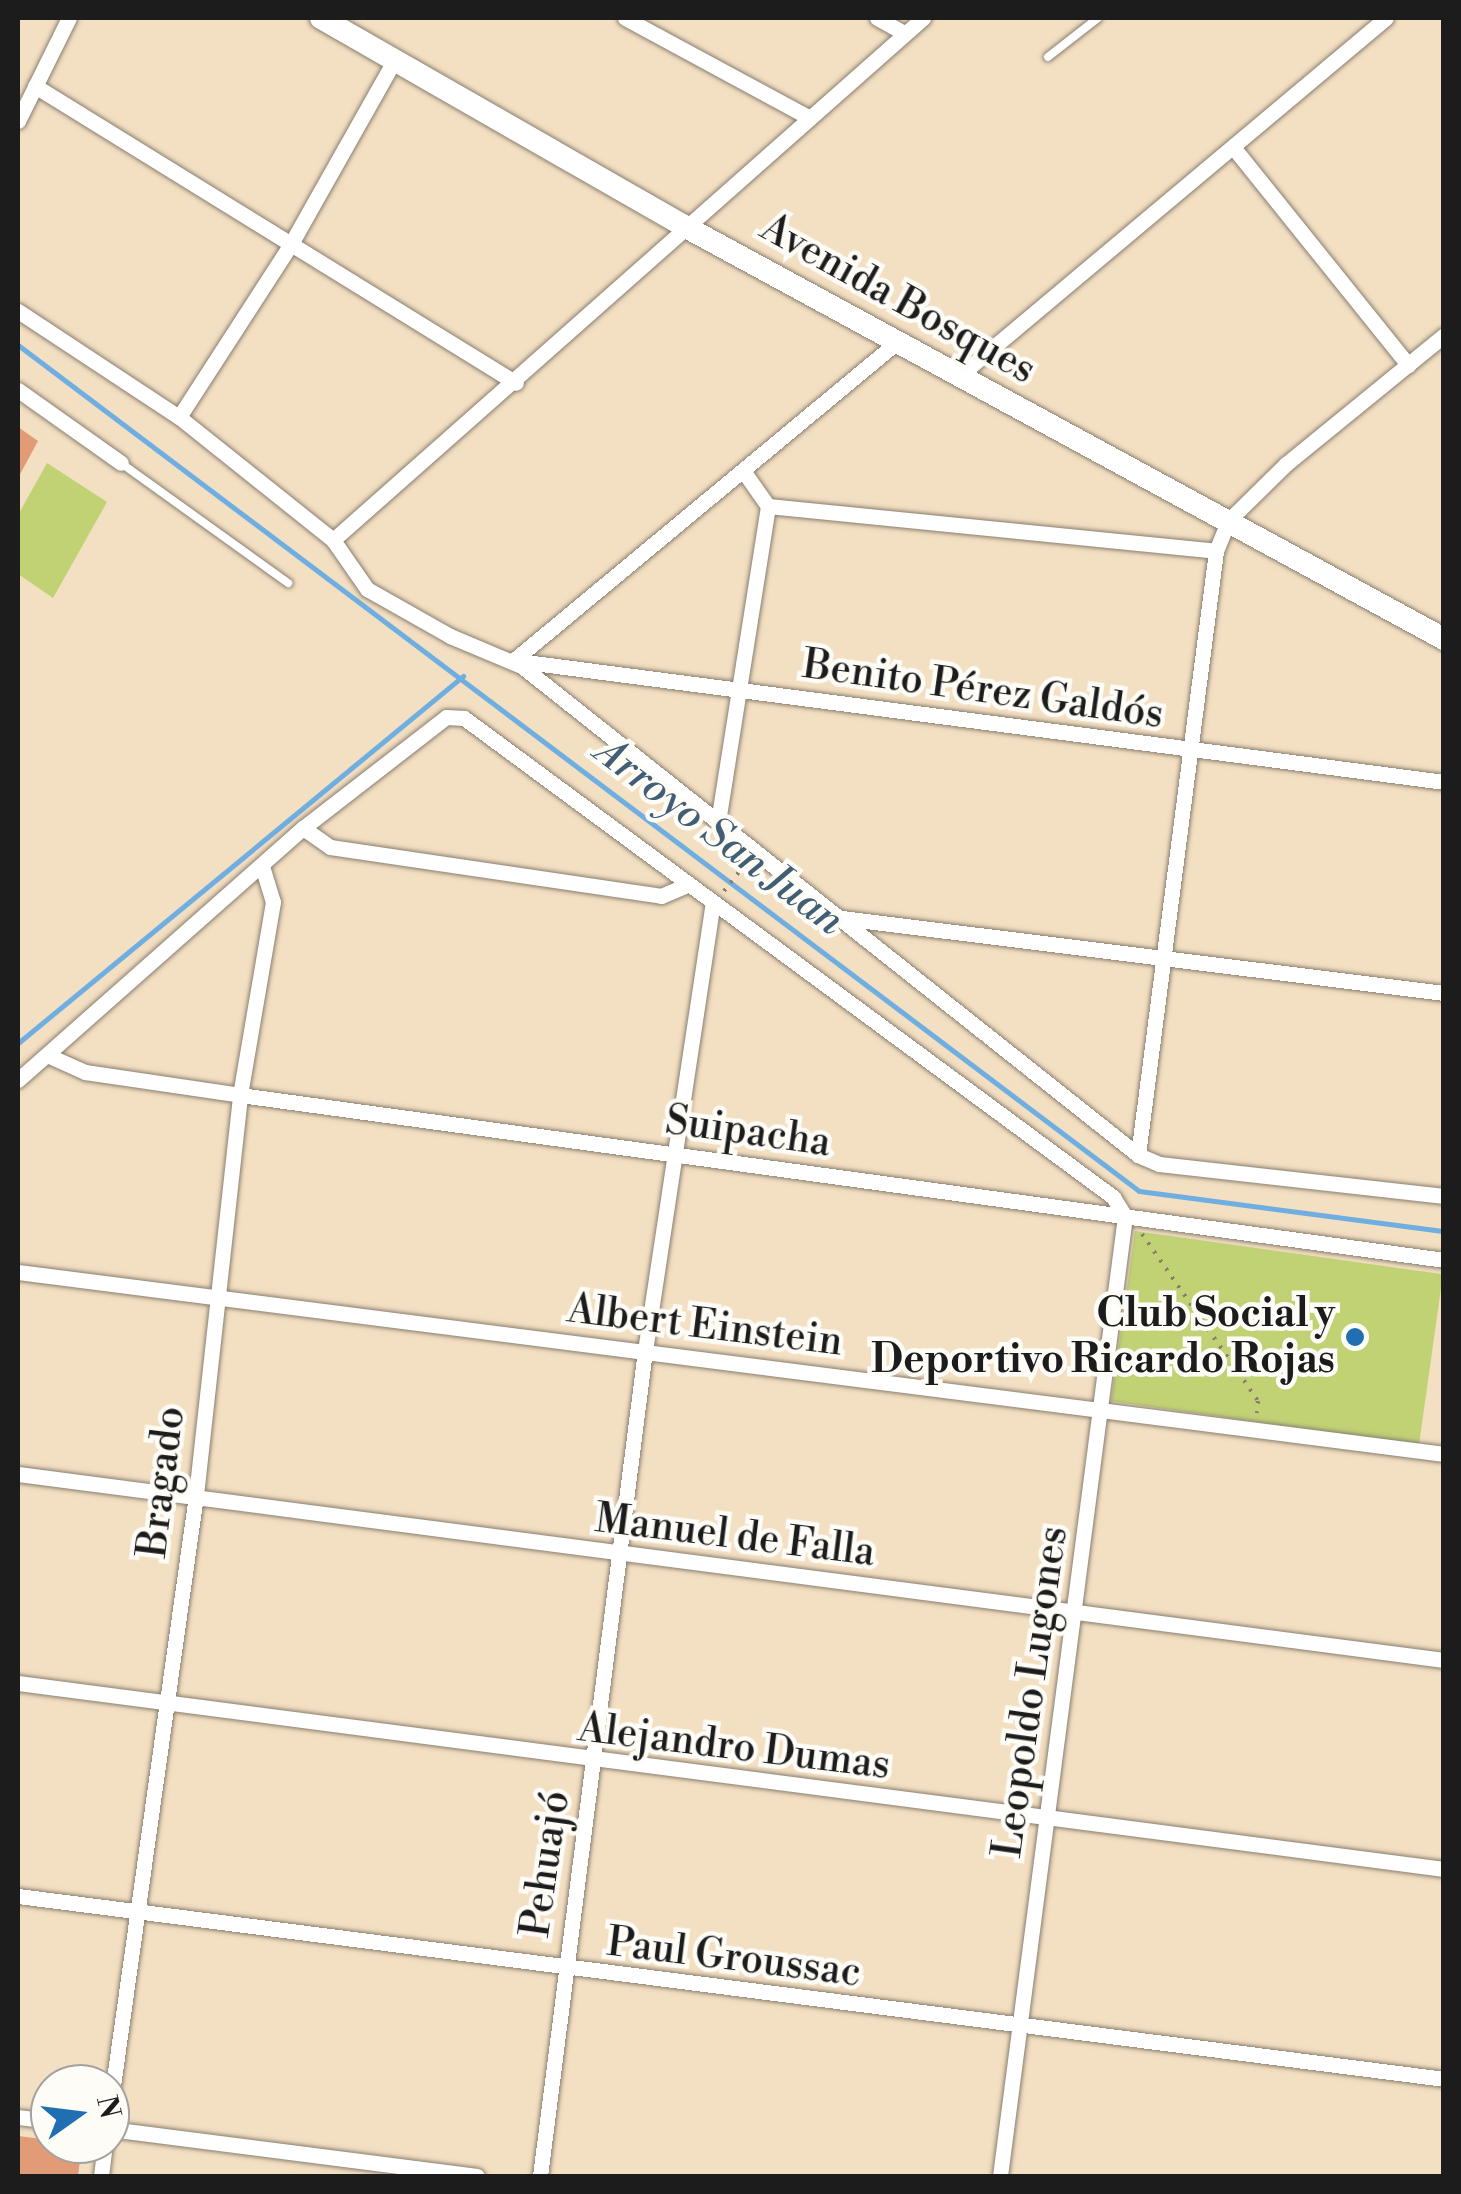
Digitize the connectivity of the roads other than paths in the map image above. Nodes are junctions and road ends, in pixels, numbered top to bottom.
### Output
1 (69, 18) edge
2 (320, 18) edge
3 (626, 18) edge
4 (876, 18) edge
5 (923, 18) edge
6 (1098, 18) edge
7 (1386, 18) edge
8 (904, 33) junction
9 (1048, 57) dead end
10 (394, 61) junction
11 (35, 86) junction
12 (810, 118) junction
13 (18, 121) edge
14 (1233, 146) junction
15 (684, 226) junction
16 (292, 242) junction
17 (18, 311) edge
18 (1444, 335) edge
19 (897, 342) junction
20 (1408, 365) junction
21 (960, 376) junction
22 (516, 383) junction
23 (18, 390) edge
24 (179, 417) junction
25 (121, 462) joint
26 (744, 472) junction
27 (768, 506) junction
28 (1228, 521) junction
29 (333, 540) junction
30 (1216, 551) junction
31 (288, 583) dead end
32 (1444, 639) edge
33 (516, 662) junction
34 (738, 690) junction
35 (1191, 750) junction
36 (1444, 782) edge
37 (718, 822) junction
38 (304, 828) junction
39 (262, 867) junction
40 (684, 886) junction
41 (717, 900) junction
42 (839, 918) junction
43 (1161, 957) junction
44 (1444, 993) edge
45 (47, 1055) junction
46 (18, 1080) edge
47 (240, 1096) junction
48 (674, 1155) junction
49 (1138, 1155) junction
50 (1444, 1196) edge
51 (1125, 1216) junction
52 (1444, 1260) edge
53 (18, 1272) edge
54 (216, 1298) junction
55 (645, 1351) junction
56 (1100, 1410) junction
57 (1444, 1454) edge
58 (18, 1474) edge
59 (196, 1495) junction
60 (623, 1555) junction
61 (1076, 1612) junction
62 (1444, 1660) edge
63 (18, 1683) edge
64 (162, 1704) junction
65 (592, 1762) junction
66 (1047, 1818) junction
67 (1444, 1870) edge
68 (18, 1896) edge
69 (136, 1912) junction
70 (565, 1970) junction
71 (1017, 2027) junction
72 (116, 2064) edge
73 (1444, 2079) edge
74 (130, 2132) edge
75 (477, 2176) edge
76 (540, 2176) edge
77 (1000, 2176) edge

1 - 11 street
2 - 10 main road, Avenida Bosques
3 - 12 street
4 - 8 street
5 - 8 street
6 - 9 lane
7 - 14 street
8 - 12 street
10 - 15 main road, Avenida Bosques
10 - 16 street
11 - 13 street
11 - 16 street
12 - 15 street
14 - 20 street
14 - 21 street
15 - 19 main road, Avenida Bosques
15 - 22 street
16 - 22 street
16 - 24 street
17 - 24 street, Benito Pérez Galdós
18 - 20 street
19 - 21 main road, Avenida Bosques
19 - 26 street
20 - 28 street
21 - 28 main road, Avenida Bosques
22 - 29 street
23 - 25 street
24 - 29 street, Benito Pérez Galdós
25 - 31 lane
26 - 27 street
26 - 33 street
27 - 30 street
27 - 34 street
28 - 30 street
28 - 32 main road, Avenida Bosques
29 - 33 street, Benito Pérez Galdós
30 - 35 street
33 - 34 street, Benito Pérez Galdós
33 - 37 street
34 - 35 street, Benito Pérez Galdós
34 - 37 street
35 - 36 street, Benito Pérez Galdós
35 - 43 street
37 - 42 street
38 - 39 street
38 - 40 street
38 - 40 street
39 - 45 street
39 - 47 street, Bragado
40 - 41 street
41 - 48 street, Pehuajó
41 - 51 street
42 - 43 street
42 - 49 street
43 - 44 street
43 - 49 street
45 - 46 street
45 - 47 street, Suipacha
47 - 48 street, Suipacha
47 - 54 street, Bragado
48 - 51 street, Suipacha
48 - 55 street, Pehuajó
49 - 50 street
51 - 52 street, Suipacha
51 - 56 street, Leopoldo Lugones
53 - 54 street, Albert Einstein
54 - 55 street, Albert Einstein
54 - 59 street, Bragado
55 - 56 street, Albert Einstein
55 - 60 street, Pehuajó
56 - 57 street, Albert Einstein
56 - 61 street, Leopoldo Lugones
58 - 59 street, Manuel de Falla
59 - 60 street, Manuel de Falla
59 - 64 street, Bragado
60 - 61 street, Manuel de Falla
60 - 65 street, Pehuajó
61 - 62 street, Manuel de Falla
61 - 66 street, Leopoldo Lugones
63 - 64 street, Alejandro Dumas
64 - 65 street, Alejandro Dumas
64 - 69 street, Bragado
65 - 66 street, Alejandro Dumas
65 - 70 street, Pehuajó
66 - 67 street, Alejandro Dumas
66 - 71 street, Leopoldo Lugones
68 - 69 street, Paul Groussac
69 - 70 street, Paul Groussac
69 - 72 street, Bragado
70 - 71 street, Paul Groussac
70 - 76 street, Pehuajó
71 - 73 street, Paul Groussac
71 - 77 street, Leopoldo Lugones
74 - 75 street

